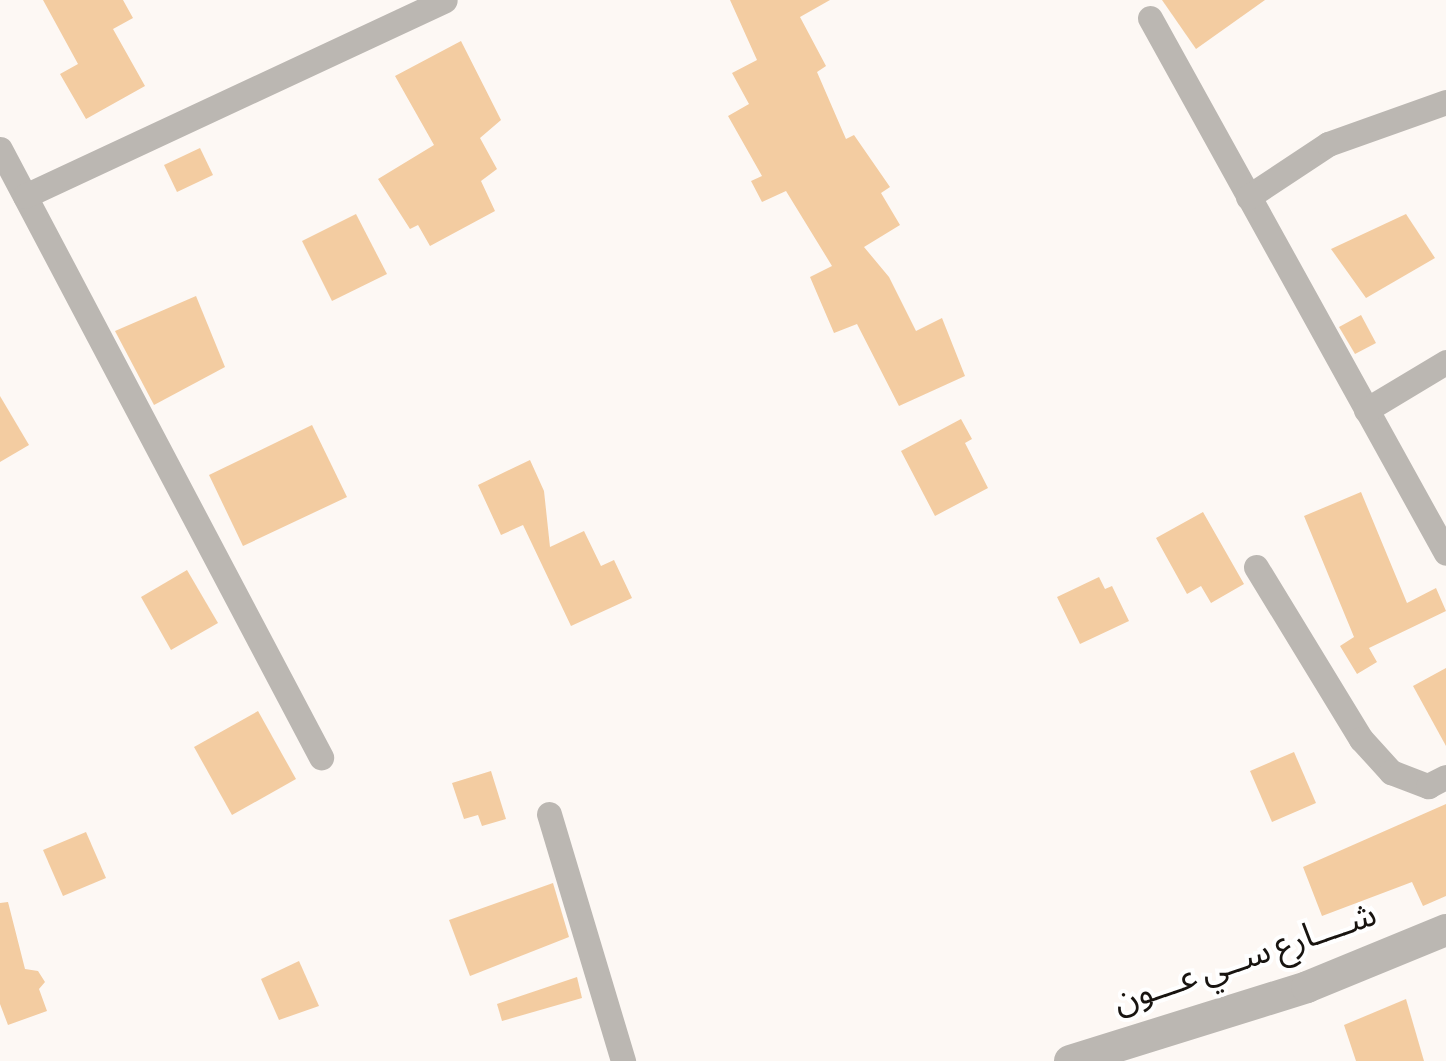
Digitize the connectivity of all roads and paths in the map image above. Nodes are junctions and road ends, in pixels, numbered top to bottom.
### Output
1 (445, 0) edge
2 (1150, 18) dead end
3 (1446, 102) edge
4 (0, 148) edge
5 (25, 196) junction
6 (1248, 198) junction
7 (1446, 362) edge
8 (1366, 410) junction
9 (1446, 554) edge
10 (1256, 567) dead end
11 (321, 758) dead end
12 (1446, 778) edge
13 (549, 814) dead end
14 (1446, 930) edge
15 (623, 1061) edge
16 (1070, 1061) edge

1 - 5 street
2 - 6 street
3 - 6 street
4 - 5 street
5 - 11 street
6 - 8 street
7 - 8 street
8 - 9 street
10 - 12 street
13 - 15 street
14 - 16 street, شــــارع ســي عـــون

